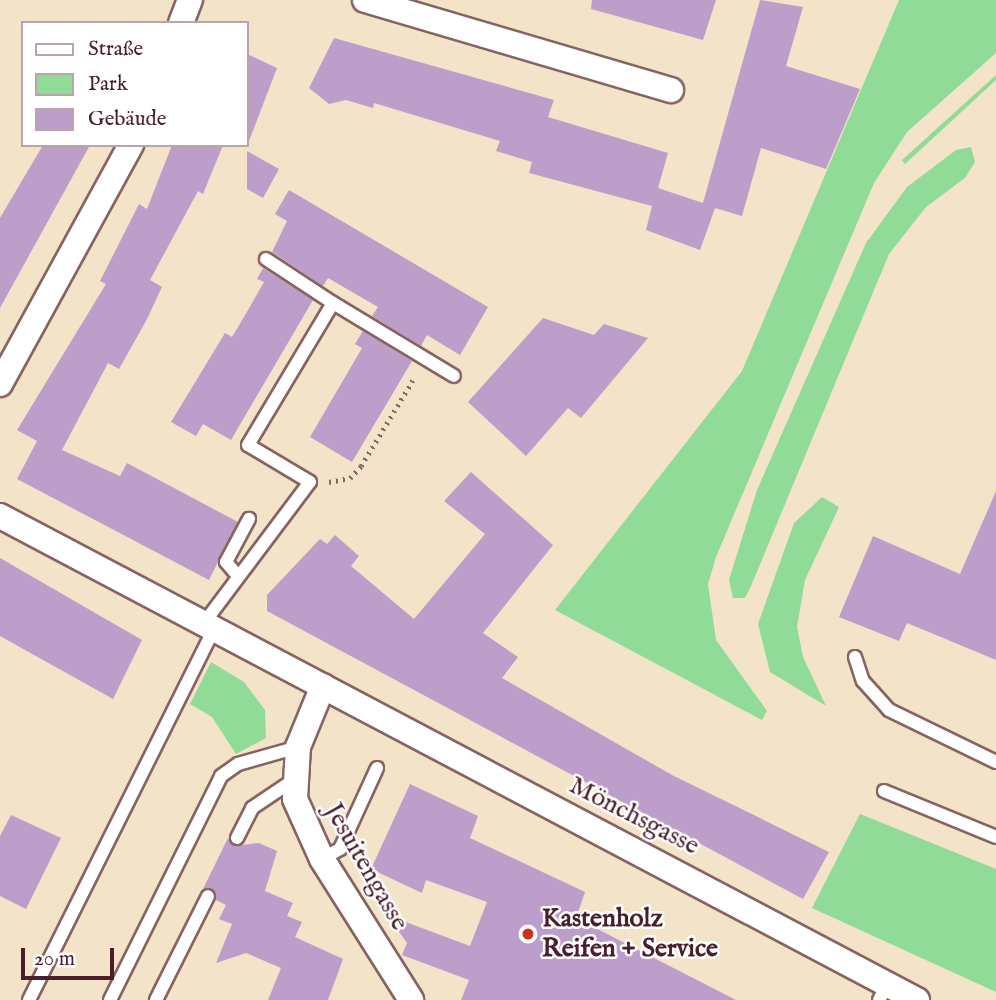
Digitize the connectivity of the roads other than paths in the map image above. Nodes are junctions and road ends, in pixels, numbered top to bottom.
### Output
1 (190, 0) edge
2 (365, 0) edge
3 (182, 21) edge
4 (671, 90) dead end
5 (130, 147) edge
6 (267, 259) dead end
7 (333, 303) junction
8 (454, 376) dead end
9 (0, 384) edge
10 (0, 516) edge
11 (249, 519) dead end
12 (237, 575) junction
13 (209, 626) junction
14 (855, 657) dead end
15 (323, 686) junction
16 (298, 747) junction
17 (996, 762) edge
18 (377, 768) dead end
19 (295, 779) junction
20 (884, 791) dead end
21 (996, 837) edge
22 (237, 838) dead end
23 (322, 859) junction
24 (208, 896) dead end
25 (883, 992) edge
26 (29, 1000) edge
27 (110, 1000) edge
28 (156, 1000) edge
29 (411, 1000) edge
30 (917, 1000) edge

1 - 3 street
2 - 4 street
5 - 9 street
6 - 7 lane
7 - 8 lane
7 - 12 lane
10 - 13 street
11 - 12 lane
12 - 13 lane
13 - 15 street
13 - 26 lane
14 - 17 lane
15 - 16 street, Jesuitengasse
15 - 25 street, Mönchsgasse
16 - 19 street, Jesuitengasse
16 - 27 lane
18 - 23 lane
19 - 22 lane
19 - 23 street, Jesuitengasse
20 - 21 lane
23 - 29 street, Jesuitengasse
24 - 28 lane
25 - 30 street, Mönchsgasse

